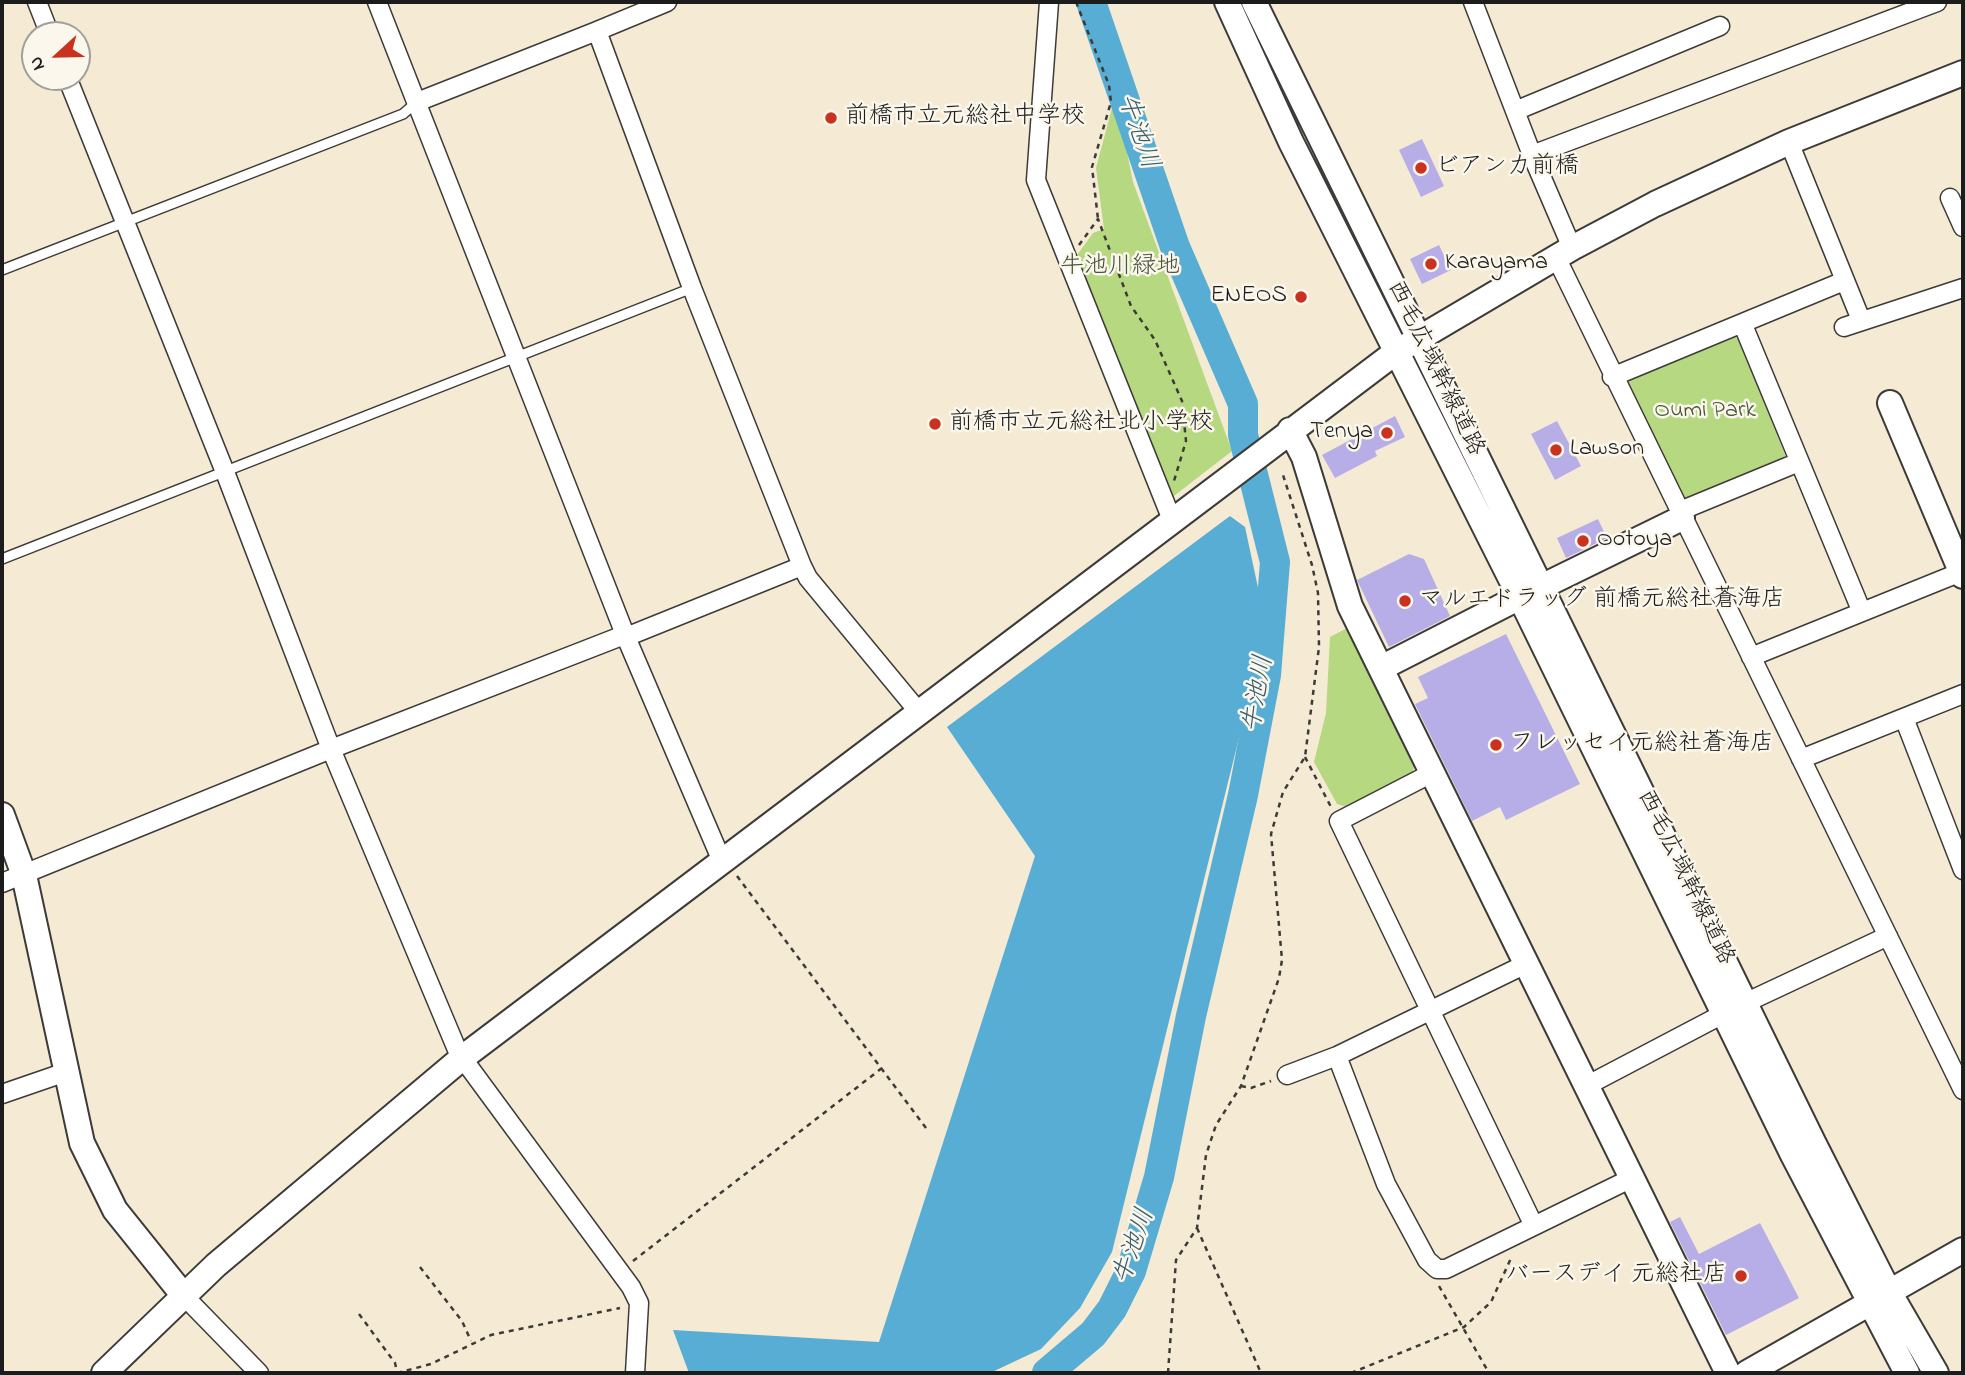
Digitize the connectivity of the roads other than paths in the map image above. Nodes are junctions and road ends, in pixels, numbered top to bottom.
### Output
1 (37, 2) edge
2 (377, 2) edge
3 (667, 2) edge
4 (1049, 2) edge
5 (1227, 2) edge
6 (1254, 2) edge
7 (1473, 2) edge
8 (1937, 2) edge
9 (44, 21) edge
10 (1720, 26) dead end
11 (597, 31) junction
12 (1963, 73) edge
13 (73, 91) edge
14 (417, 102) junction
15 (1515, 111) junction
16 (1789, 142) junction
17 (1532, 155) junction
18 (1950, 198) dead end
19 (124, 221) junction
20 (1963, 227) edge
21 (1564, 252) junction
22 (2, 270) edge
23 (1844, 281) junction
24 (692, 288) junction
25 (1963, 288) edge
26 (1861, 320) junction
27 (1742, 325) junction
28 (1844, 327) dead end
29 (1418, 337) junction
30 (1396, 352) junction
31 (517, 358) junction
32 (1612, 377) junction
33 (1890, 402) dead end
34 (1290, 430) junction
35 (1799, 462) junction
36 (225, 472) junction
37 (1681, 515) junction
38 (1172, 520) junction
39 (2, 559) edge
40 (802, 566) junction
41 (1962, 574) edge
42 (1530, 592) junction
43 (1861, 610) junction
44 (626, 637) junction
45 (1751, 657) junction
46 (1381, 668) junction
47 (1963, 694) edge
48 (918, 711) junction
49 (1904, 718) junction
50 (331, 749) junction
51 (1801, 759) junction
52 (1432, 773) junction
53 (2, 816) edge
54 (724, 860) junction
55 (1963, 870) edge
56 (13, 879) edge
57 (1888, 936) junction
58 (1526, 964) junction
59 (1735, 1008) junction
60 (1429, 1013) junction
61 (1337, 1056) junction
62 (462, 1058) junction
63 (66, 1072) junction
64 (1287, 1075) road end
65 (1586, 1086) junction
66 (1963, 1090) edge
67 (2, 1094) edge
68 (1632, 1178) junction
69 (1528, 1228) junction
70 (1963, 1250) edge
71 (184, 1296) junction
72 (1879, 1298) junction
73 (104, 1373) edge
74 (259, 1373) edge
75 (635, 1373) edge
76 (1728, 1373) edge
77 (1747, 1373) edge
78 (1907, 1373) edge
79 (1936, 1373) edge

1 - 9 street
2 - 14 street
3 - 11 street
4 - 38 street
5 - 30 street, 西毛広域幹線道路
6 - 29 street, 西毛広域幹線道路
7 - 15 street
8 - 17 street
10 - 15 street
11 - 14 street
11 - 24 street
12 - 16 street
13 - 19 street
14 - 19 lane
14 - 31 street
15 - 17 street
16 - 21 street
16 - 23 street
17 - 21 street
18 - 20 street
19 - 22 lane
19 - 36 street
21 - 29 street
21 - 32 street
23 - 26 street
23 - 27 street
24 - 31 lane
24 - 40 street
25 - 26 street
26 - 28 street
27 - 32 street
27 - 35 street
29 - 30 street
29 - 42 street, 西毛広域幹線道路
30 - 34 street
30 - 42 street, 西毛広域幹線道路
31 - 36 lane
31 - 44 street
32 - 37 street
33 - 41 street
34 - 38 street
34 - 46 street
35 - 37 street
35 - 43 street
36 - 39 lane
36 - 50 street
37 - 42 street
37 - 45 street
38 - 48 street
40 - 44 street
40 - 48 street
41 - 43 street
42 - 46 street
42 - 59 street, 西毛広域幹線道路
43 - 45 street
44 - 50 street
44 - 54 street
45 - 51 street
46 - 52 street
47 - 49 street
48 - 54 street
49 - 51 street
49 - 55 street
50 - 56 street
50 - 62 street
51 - 57 street
52 - 58 street
52 - 60 street
53 - 56 street
54 - 62 street
56 - 63 street
57 - 59 street
57 - 66 street
58 - 60 street
58 - 65 street
59 - 65 street
59 - 72 street, 西毛広域幹線道路
60 - 61 street
60 - 69 street
61 - 64 street
61 - 69 street
62 - 71 street
62 - 75 street
63 - 67 street
63 - 71 street
65 - 68 street
68 - 69 street
68 - 76 street
70 - 72 street
71 - 73 street
71 - 74 street
72 - 77 street
72 - 78 street, 西毛広域幹線道路
72 - 79 street, 西毛広域幹線道路

